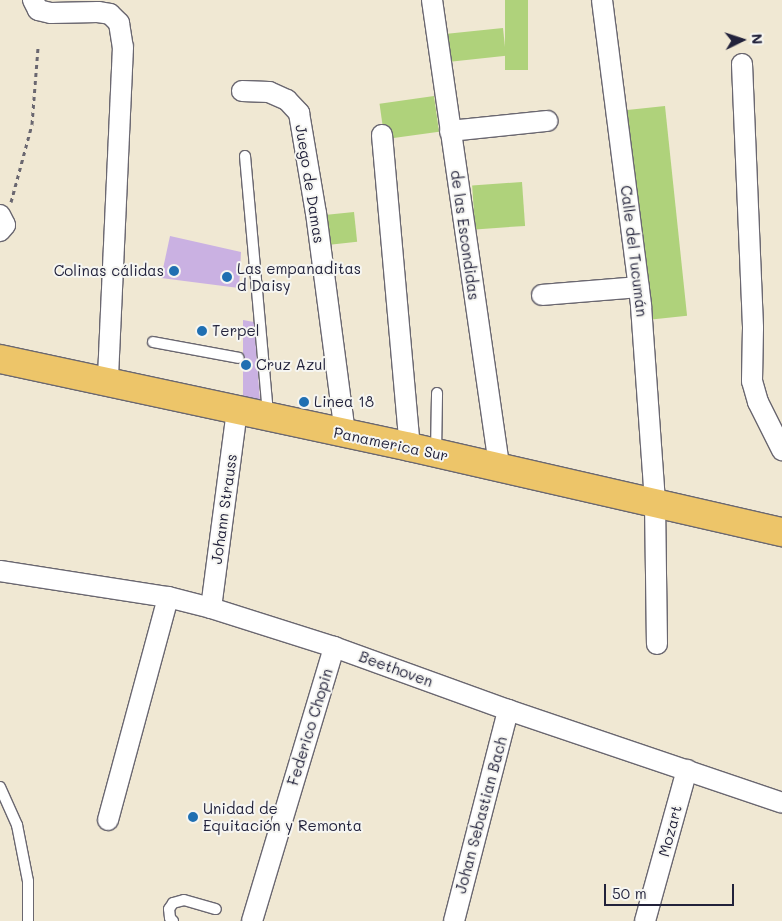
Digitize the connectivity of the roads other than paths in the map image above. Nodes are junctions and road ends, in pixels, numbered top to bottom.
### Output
1 (33, 0) edge
2 (432, 0) edge
3 (602, 0) edge
4 (742, 64) dead end
5 (242, 91) dead end
6 (547, 121) dead end
7 (450, 131) junction
8 (382, 136) dead end
9 (245, 156) dead end
10 (639, 287) junction
11 (542, 295) dead end
12 (153, 342) dead end
13 (238, 358) dead end
14 (0, 359) edge
15 (108, 382) junction
16 (437, 393) dead end
17 (238, 410) junction
18 (268, 418) junction
19 (345, 434) junction
20 (410, 447) junction
21 (782, 450) edge
22 (436, 454) junction
23 (500, 469) junction
24 (655, 502) junction
25 (782, 532) edge
26 (0, 570) edge
27 (168, 597) junction
28 (210, 608) junction
29 (657, 644) dead end
30 (334, 647) junction
31 (508, 710) junction
32 (687, 770) junction
33 (0, 788) edge
34 (782, 803) edge
35 (108, 820) dead end
36 (216, 909) dead end
37 (28, 921) edge
38 (173, 921) edge
39 (252, 921) edge
40 (454, 921) edge
41 (646, 921) edge

1 - 15 street
2 - 7 street, de las Escondidas
3 - 10 street, Calle del Tucumán
4 - 21 street
5 - 19 street, Juego de Damas
6 - 7 street
7 - 23 street, de las Escondidas
8 - 20 street
9 - 18 lane
10 - 11 street
10 - 24 street, Calle del Tucumán
12 - 13 lane
14 - 15 highway, Panamerica Sur
15 - 17 highway, Panamerica Sur
16 - 22 lane
17 - 18 highway, Panamerica Sur
17 - 28 street, Johann Strauss
18 - 19 highway, Panamerica Sur
19 - 20 highway, Panamerica Sur
20 - 22 highway, Panamerica Sur
22 - 23 highway, Panamerica Sur
23 - 24 highway, Panamerica Sur
24 - 25 highway, Panamerica Sur
24 - 29 street
26 - 27 street, Beethoven
27 - 28 street, Beethoven
27 - 35 street
28 - 30 street, Beethoven
30 - 31 street, Beethoven
30 - 39 street, Federico Chopin
31 - 32 street, Beethoven
31 - 40 street, Johan Sebastian Bach
32 - 34 street, Beethoven
32 - 41 street, Mozart
33 - 37 lane
36 - 38 lane

